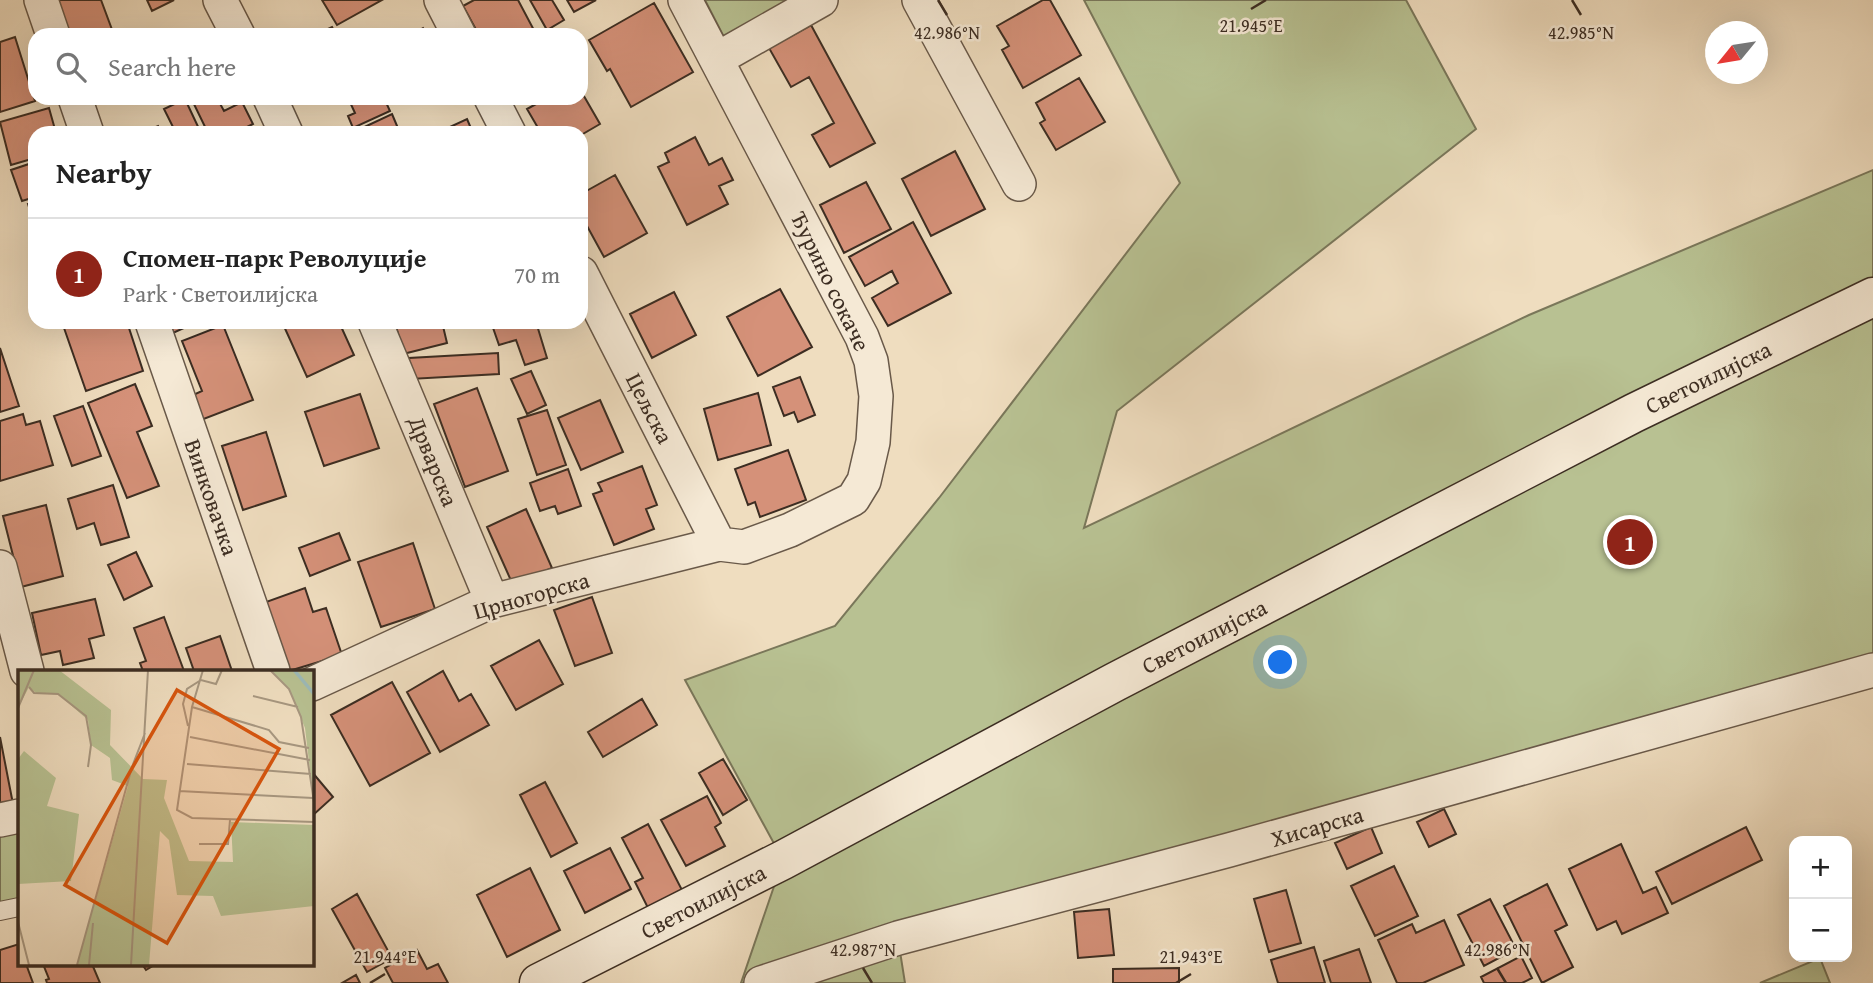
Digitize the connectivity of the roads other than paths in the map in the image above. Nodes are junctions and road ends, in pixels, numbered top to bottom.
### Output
1 (41, 0) edge
2 (220, 0) edge
3 (441, 0) edge
4 (685, 0) edge
5 (821, 0) edge
6 (919, 0) edge
7 (51, 28) edge
8 (234, 28) edge
9 (455, 28) edge
10 (717, 59) junction
11 (77, 105) edge
12 (273, 105) edge
13 (495, 105) edge
14 (85, 126) edge
15 (283, 126) edge
16 (505, 126) edge
17 (1019, 184) dead end
18 (588, 287) edge
19 (1873, 297) edge
20 (154, 329) edge
21 (378, 329) edge
22 (719, 544) junction
23 (0, 567) edge
24 (492, 601) junction
25 (27, 670) edge
26 (273, 670) edge
27 (1873, 670) edge
28 (313, 684) edge
29 (18, 816) edge
30 (0, 820) edge
31 (18, 906) edge
32 (0, 911) edge
33 (539, 983) edge
34 (761, 983) edge

1 - 7 street
2 - 8 street
3 - 9 street
4 - 10 street, Ђурино сокаче
5 - 10 street
6 - 17 street
10 - 22 street, Ђурино сокаче
11 - 14 street
12 - 15 street
13 - 16 street
18 - 22 street, Цељска
19 - 33 street, Светоилијска
20 - 26 street, Винковачка
21 - 24 street, Дрварска
22 - 24 street, Црногорска
23 - 25 street
24 - 28 street, Црногорска
27 - 34 street, Хисарска
29 - 30 street
31 - 32 lane

